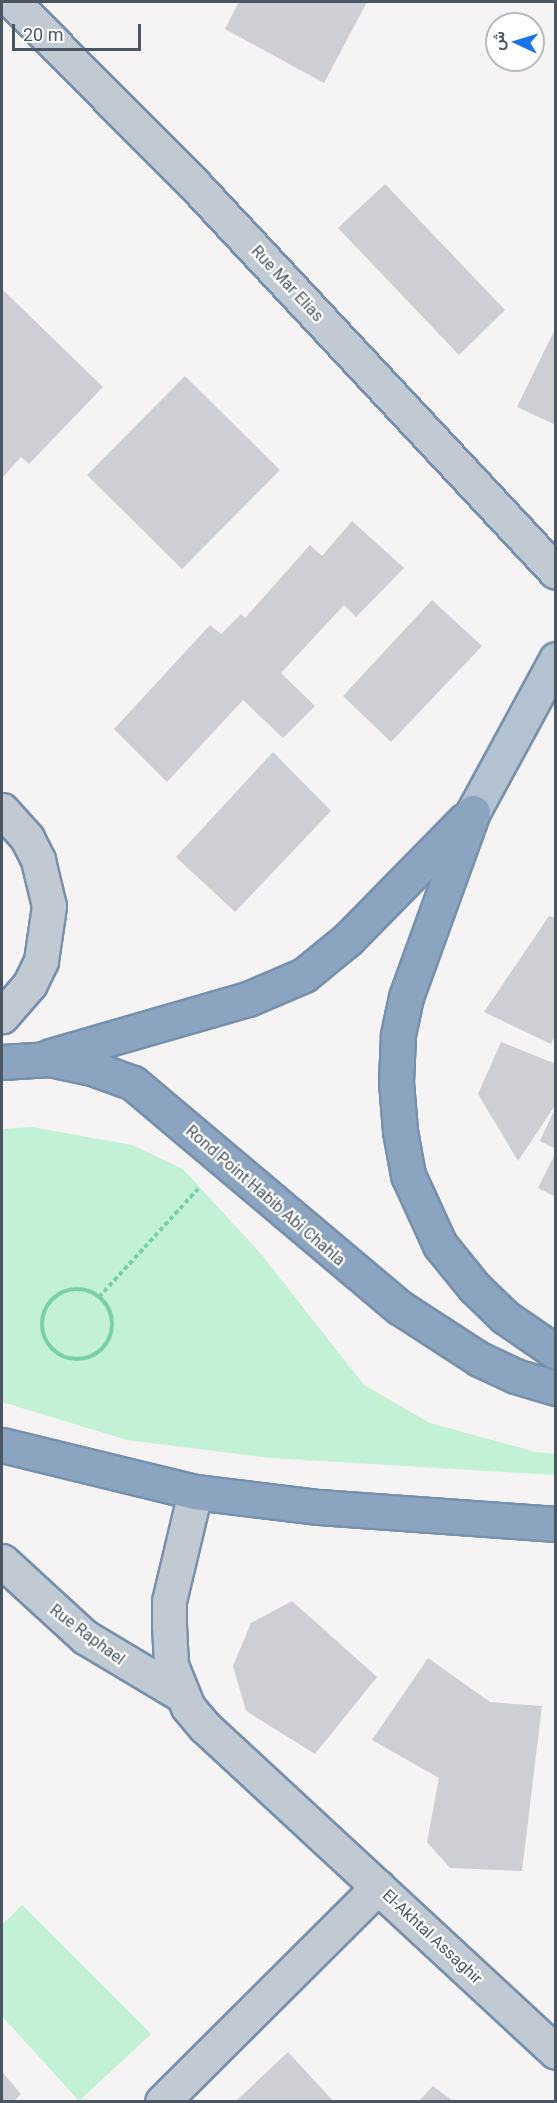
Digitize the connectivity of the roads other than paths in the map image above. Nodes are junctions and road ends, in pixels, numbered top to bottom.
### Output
1 (13, 2) edge
2 (555, 572) edge
3 (555, 658) edge
4 (473, 812) junction
5 (7, 815) edge
6 (2, 1016) edge
7 (40, 1059) junction
8 (2, 1062) edge
9 (555, 1352) edge
10 (555, 1388) edge
11 (2, 1445) edge
12 (195, 1492) junction
13 (555, 1524) edge
14 (2, 1561) edge
15 (182, 1695) junction
16 (378, 1887) junction
17 (555, 2052) edge
18 (162, 2102) edge

1 - 2 street, Rue Mar Elias
3 - 4 main road
4 - 7 highway
4 - 9 highway
5 - 6 street
7 - 8 highway, Rond Point Habib Abi Chahla
7 - 10 highway, Rond Point Habib Abi Chahla
11 - 12 highway
12 - 13 highway
12 - 15 street, El-Akhtal Assaghir
14 - 15 street, Rue Raphael
15 - 16 street, El-Akhtal Assaghir
16 - 17 street, El-Akhtal Assaghir
16 - 18 street

